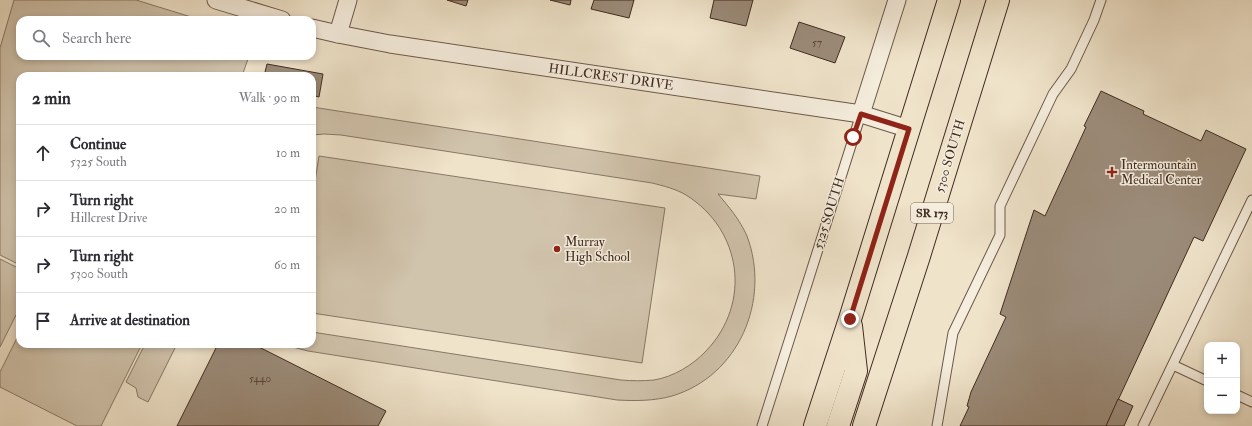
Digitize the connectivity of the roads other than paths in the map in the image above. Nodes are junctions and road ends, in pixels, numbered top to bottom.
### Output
1 (216, 0) edge
2 (348, 0) edge
3 (897, 0) edge
4 (949, 0) edge
5 (998, 0) edge
6 (1101, 0) edge
7 (269, 16) edge
8 (316, 29) edge
9 (338, 34) junction
10 (861, 114) junction
11 (909, 129) junction
12 (1252, 200) edge
13 (850, 319) junction
14 (1173, 365) junction
15 (1204, 380) edge
16 (1240, 396) edge
17 (1252, 402) edge
18 (762, 426) edge
19 (815, 426) edge
20 (838, 426) edge
21 (864, 426) edge
22 (937, 426) edge
23 (1143, 426) edge

1 - 7 street
2 - 9 street
3 - 10 street, 5325 SOUTH
4 - 11 main road
5 - 21 main road, 5300 SOUTH / SR 173
6 - 22 lane
8 - 9 street, HILLCREST DRIVE
9 - 10 street, HILLCREST DRIVE
10 - 11 street, HILLCREST DRIVE
10 - 18 lane, 5325 SOUTH
11 - 13 main road
12 - 14 lane
13 - 19 main road
13 - 20 main road
14 - 15 lane
14 - 23 lane
16 - 17 lane

